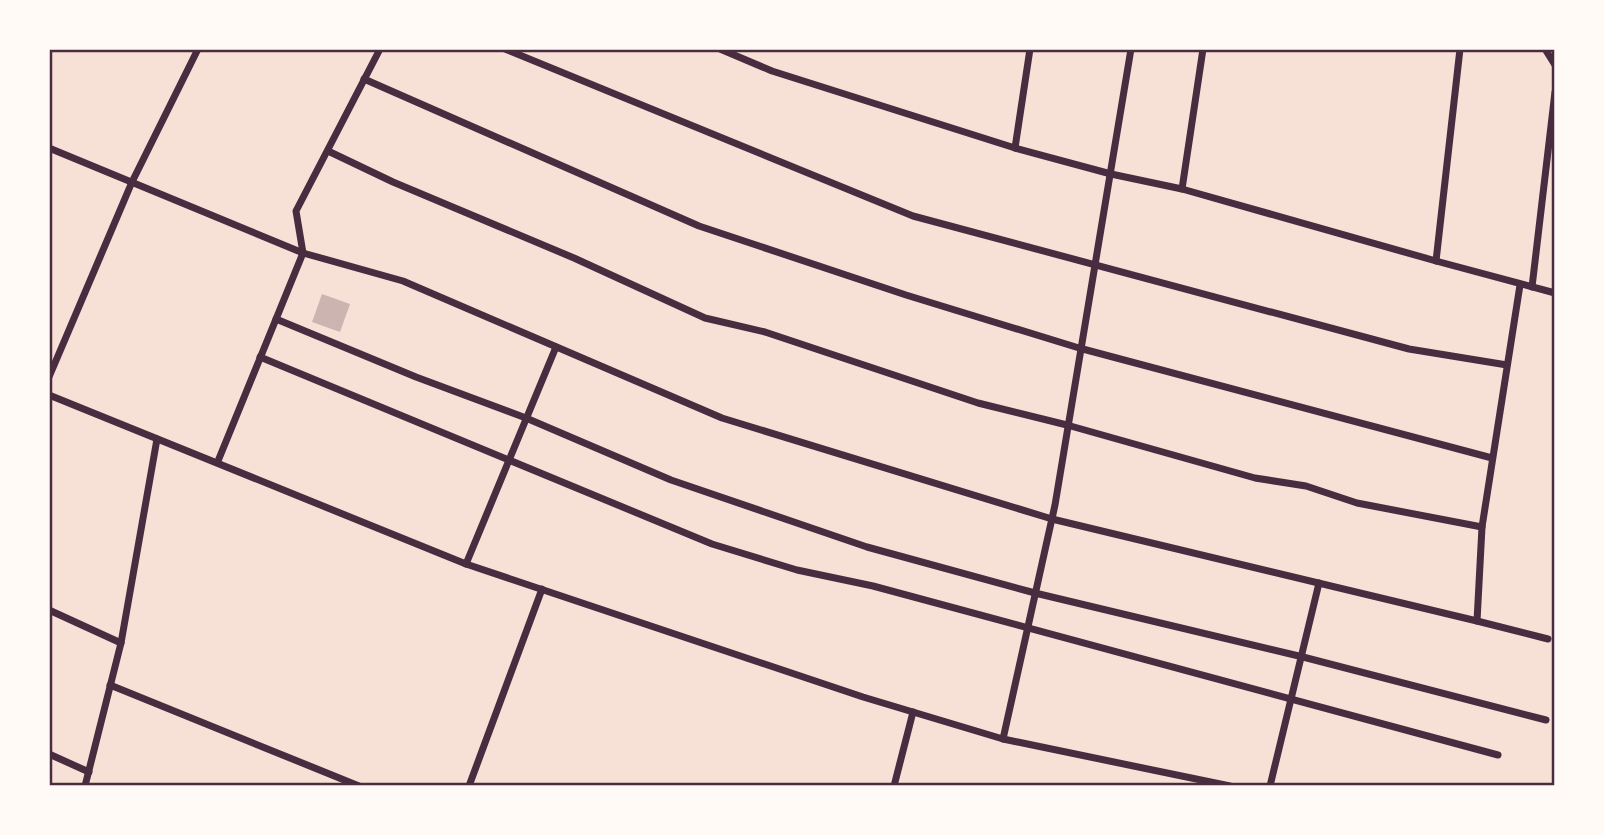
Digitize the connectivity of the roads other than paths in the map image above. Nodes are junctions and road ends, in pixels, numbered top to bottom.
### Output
1 (198, 49) edge
2 (380, 49) edge
3 (505, 49) edge
4 (720, 49) edge
5 (1030, 49) edge
6 (1131, 49) edge
7 (1203, 49) edge
8 (1460, 49) edge
9 (1545, 49) edge
10 (1555, 65) edge
11 (365, 79) junction
12 (1555, 92) edge
13 (49, 148) edge
14 (1015, 148) junction
15 (328, 151) junction
16 (1111, 174) junction
17 (132, 182) junction
18 (1182, 189) junction
19 (303, 253) junction
20 (1436, 261) junction
21 (1094, 265) junction
22 (1520, 285) junction
23 (1532, 287) junction
24 (1555, 293) edge
25 (276, 319) junction
26 (556, 347) junction
27 (1079, 348) junction
28 (260, 357) junction
29 (1507, 365) junction
30 (49, 377) edge
31 (49, 395) edge
32 (526, 418) junction
33 (1067, 425) junction
34 (157, 439) junction
35 (1492, 458) junction
36 (509, 459) junction
37 (218, 461) junction
38 (1052, 519) junction
39 (1482, 527) junction
40 (466, 564) junction
41 (1319, 583) junction
42 (542, 589) junction
43 (1035, 593) junction
44 (49, 610) edge
45 (1477, 621) junction
46 (1027, 629) junction
47 (1548, 639) dead end
48 (121, 643) junction
49 (1303, 657) junction
50 (110, 685) junction
51 (1292, 701) junction
52 (913, 712) junction
53 (1546, 720) dead end
54 (1003, 739) junction
55 (49, 754) edge
56 (1498, 755) dead end
57 (89, 772) junction
58 (85, 786) edge
59 (359, 786) edge
60 (469, 786) edge
61 (894, 786) edge
62 (1230, 786) edge
63 (1270, 786) edge

1 - 17 street
2 - 11 street
3 - 21 street
4 - 14 street
5 - 14 street
6 - 16 street
7 - 18 street
8 - 20 street
9 - 10 street
11 - 15 street
11 - 27 street
12 - 23 street
13 - 17 street
14 - 16 street
15 - 19 street
15 - 33 street
16 - 18 street
16 - 21 street
17 - 19 street
17 - 30 street
18 - 20 street
19 - 25 street
19 - 26 street
20 - 22 street
21 - 27 street
21 - 29 street
22 - 23 street
22 - 29 street
23 - 24 street
25 - 28 street
25 - 32 street
26 - 32 street
26 - 38 street
27 - 33 street
27 - 35 street
28 - 36 street
28 - 37 street
29 - 35 street
31 - 34 street
32 - 36 street
32 - 43 street
33 - 38 street
33 - 39 street
34 - 37 street
34 - 48 street
35 - 39 street
36 - 40 street
36 - 46 street
37 - 40 street
38 - 41 street
38 - 43 street
39 - 45 street
40 - 42 street
41 - 45 street
41 - 49 street
42 - 52 street
42 - 60 street
43 - 46 street
43 - 49 street
44 - 48 street
45 - 47 street
46 - 51 street
46 - 54 street
48 - 50 street
49 - 51 street
49 - 53 street
50 - 57 street
50 - 59 street
51 - 56 street
51 - 63 street
52 - 54 street
52 - 61 street
54 - 62 street
55 - 57 street
57 - 58 street

